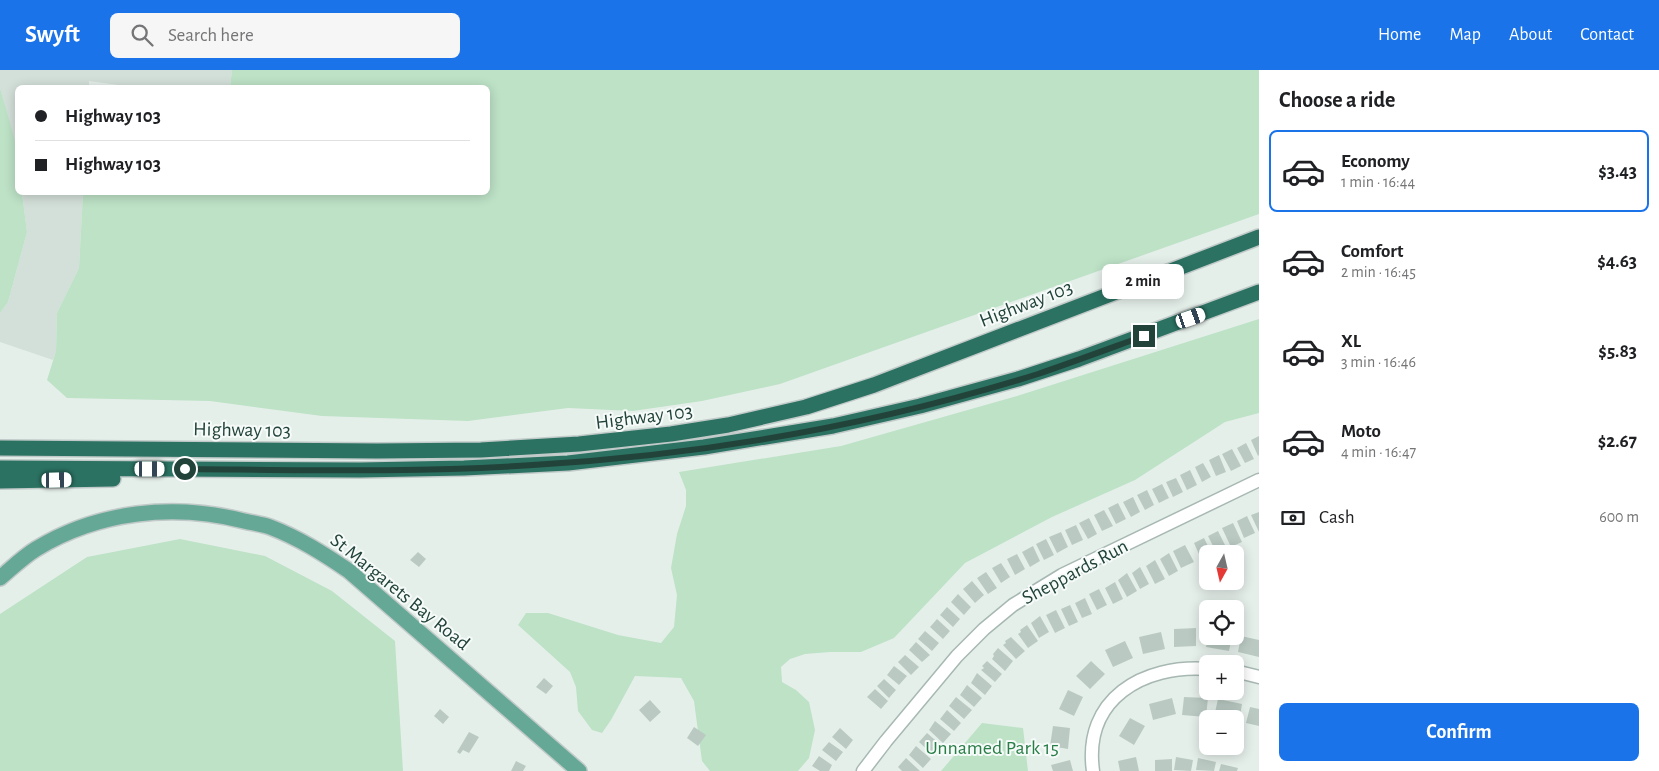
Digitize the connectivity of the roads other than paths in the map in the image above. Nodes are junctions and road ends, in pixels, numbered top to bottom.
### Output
1 (1259, 237) edge
2 (1259, 292) edge
3 (0, 448) edge
4 (0, 468) edge
5 (343, 470) junction
6 (1259, 480) edge
7 (0, 481) edge
8 (0, 578) edge
9 (1199, 668) edge
10 (1244, 673) edge
11 (1259, 676) edge
12 (579, 771) edge
13 (864, 771) edge
14 (1093, 771) edge

1 - 3 highway, Highway 103
2 - 5 highway, Highway 103
4 - 5 highway, Highway 103
5 - 7 highway
6 - 13 street, Sheppards Run
8 - 12 main road, St Margarets Bay Road
9 - 14 street
10 - 11 street

